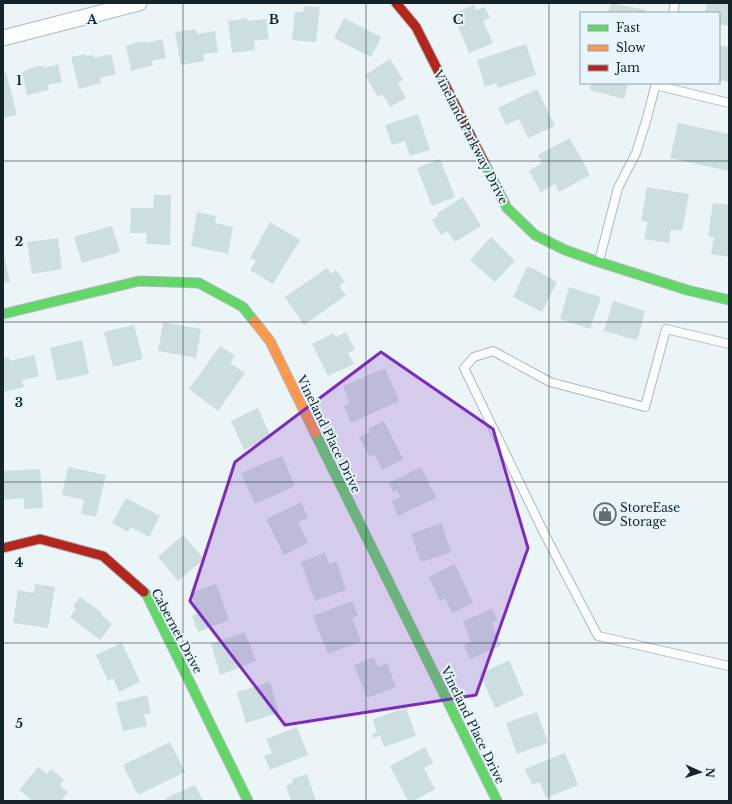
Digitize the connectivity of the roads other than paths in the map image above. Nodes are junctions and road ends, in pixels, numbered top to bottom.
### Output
1 (139, 3) edge
2 (396, 3) edge
3 (85, 10) edge
4 (3, 38) edge
5 (655, 84) edge
6 (729, 103) edge
7 (599, 262) junction
8 (729, 300) edge
9 (3, 314) edge
10 (729, 344) edge
11 (3, 548) edge
12 (729, 666) edge
13 (248, 801) edge
14 (497, 801) edge

1 - 3 street
2 - 7 street, Vineland Parkway Drive
3 - 4 street
5 - 6 lane
5 - 7 lane
7 - 8 street, Vineland Parkway Drive
9 - 14 street, Vineland Place Drive
10 - 12 lane
11 - 13 street, Cabernet Drive

